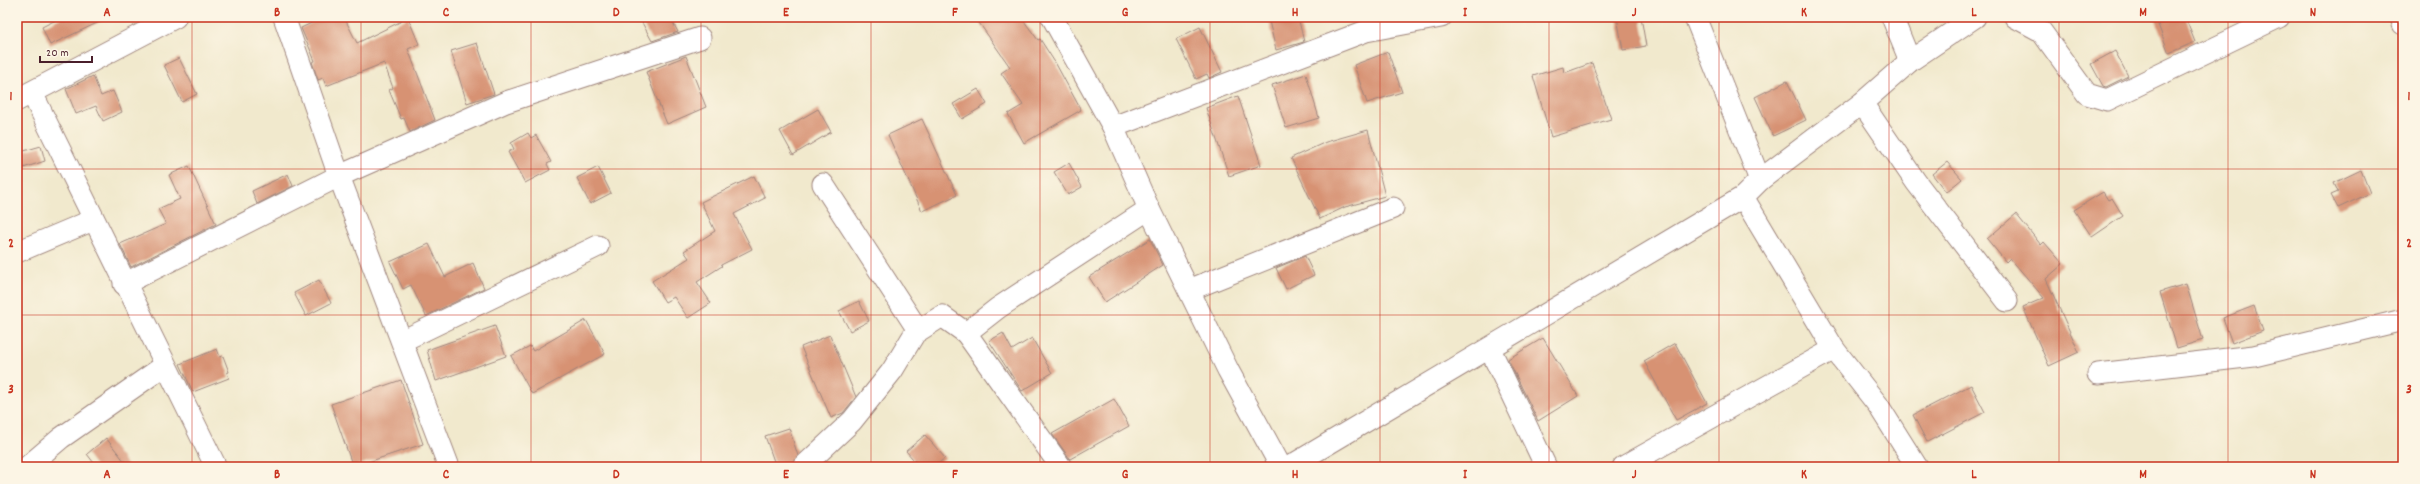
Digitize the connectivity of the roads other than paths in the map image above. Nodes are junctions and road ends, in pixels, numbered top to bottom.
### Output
1 (175, 17) edge
2 (284, 17) edge
3 (1052, 17) edge
4 (1441, 17) edge
5 (1695, 17) edge
6 (1892, 17) edge
7 (1975, 17) edge
8 (2015, 17) edge
9 (2279, 17) edge
10 (2400, 17) edge
11 (2403, 24) edge
12 (700, 38) dead end
13 (1910, 61) junction
14 (24, 96) edge
15 (1862, 104) junction
16 (1113, 127) junction
17 (339, 176) junction
18 (1760, 180) junction
19 (823, 184) dead end
20 (1743, 197) junction
21 (1393, 208) dead end
22 (1149, 209) junction
23 (93, 220) junction
24 (598, 246) dead end
25 (17, 252) edge
26 (124, 284) junction
27 (1189, 290) junction
28 (2007, 301) dead end
29 (2403, 320) edge
30 (918, 330) junction
31 (966, 333) junction
32 (402, 341) junction
33 (1490, 349) junction
34 (1834, 349) junction
35 (164, 366) junction
36 (2098, 374) dead end
37 (27, 467) edge
38 (216, 467) edge
39 (449, 467) edge
40 (803, 467) edge
41 (1061, 467) edge
42 (1281, 467) edge
43 (1288, 467) edge
44 (1546, 467) edge
45 (1623, 467) edge
46 (1917, 467) edge

1 - 14 street
2 - 17 street
3 - 16 street
4 - 16 street
5 - 18 street
6 - 13 street
7 - 13 street
8 - 9 street
10 - 11 street
12 - 17 street
13 - 15 street
14 - 23 street
15 - 18 street
15 - 28 street
16 - 22 street
17 - 26 street
17 - 32 street
18 - 20 street
19 - 30 street
20 - 33 street
20 - 34 street
21 - 27 street
22 - 27 street
22 - 31 street
23 - 25 street
23 - 26 street
24 - 32 street
26 - 35 street
27 - 42 street
29 - 36 street
30 - 31 street
30 - 40 street
31 - 41 street
32 - 39 street
33 - 43 street
33 - 44 street
34 - 45 street
34 - 46 street
35 - 37 street
35 - 38 street

